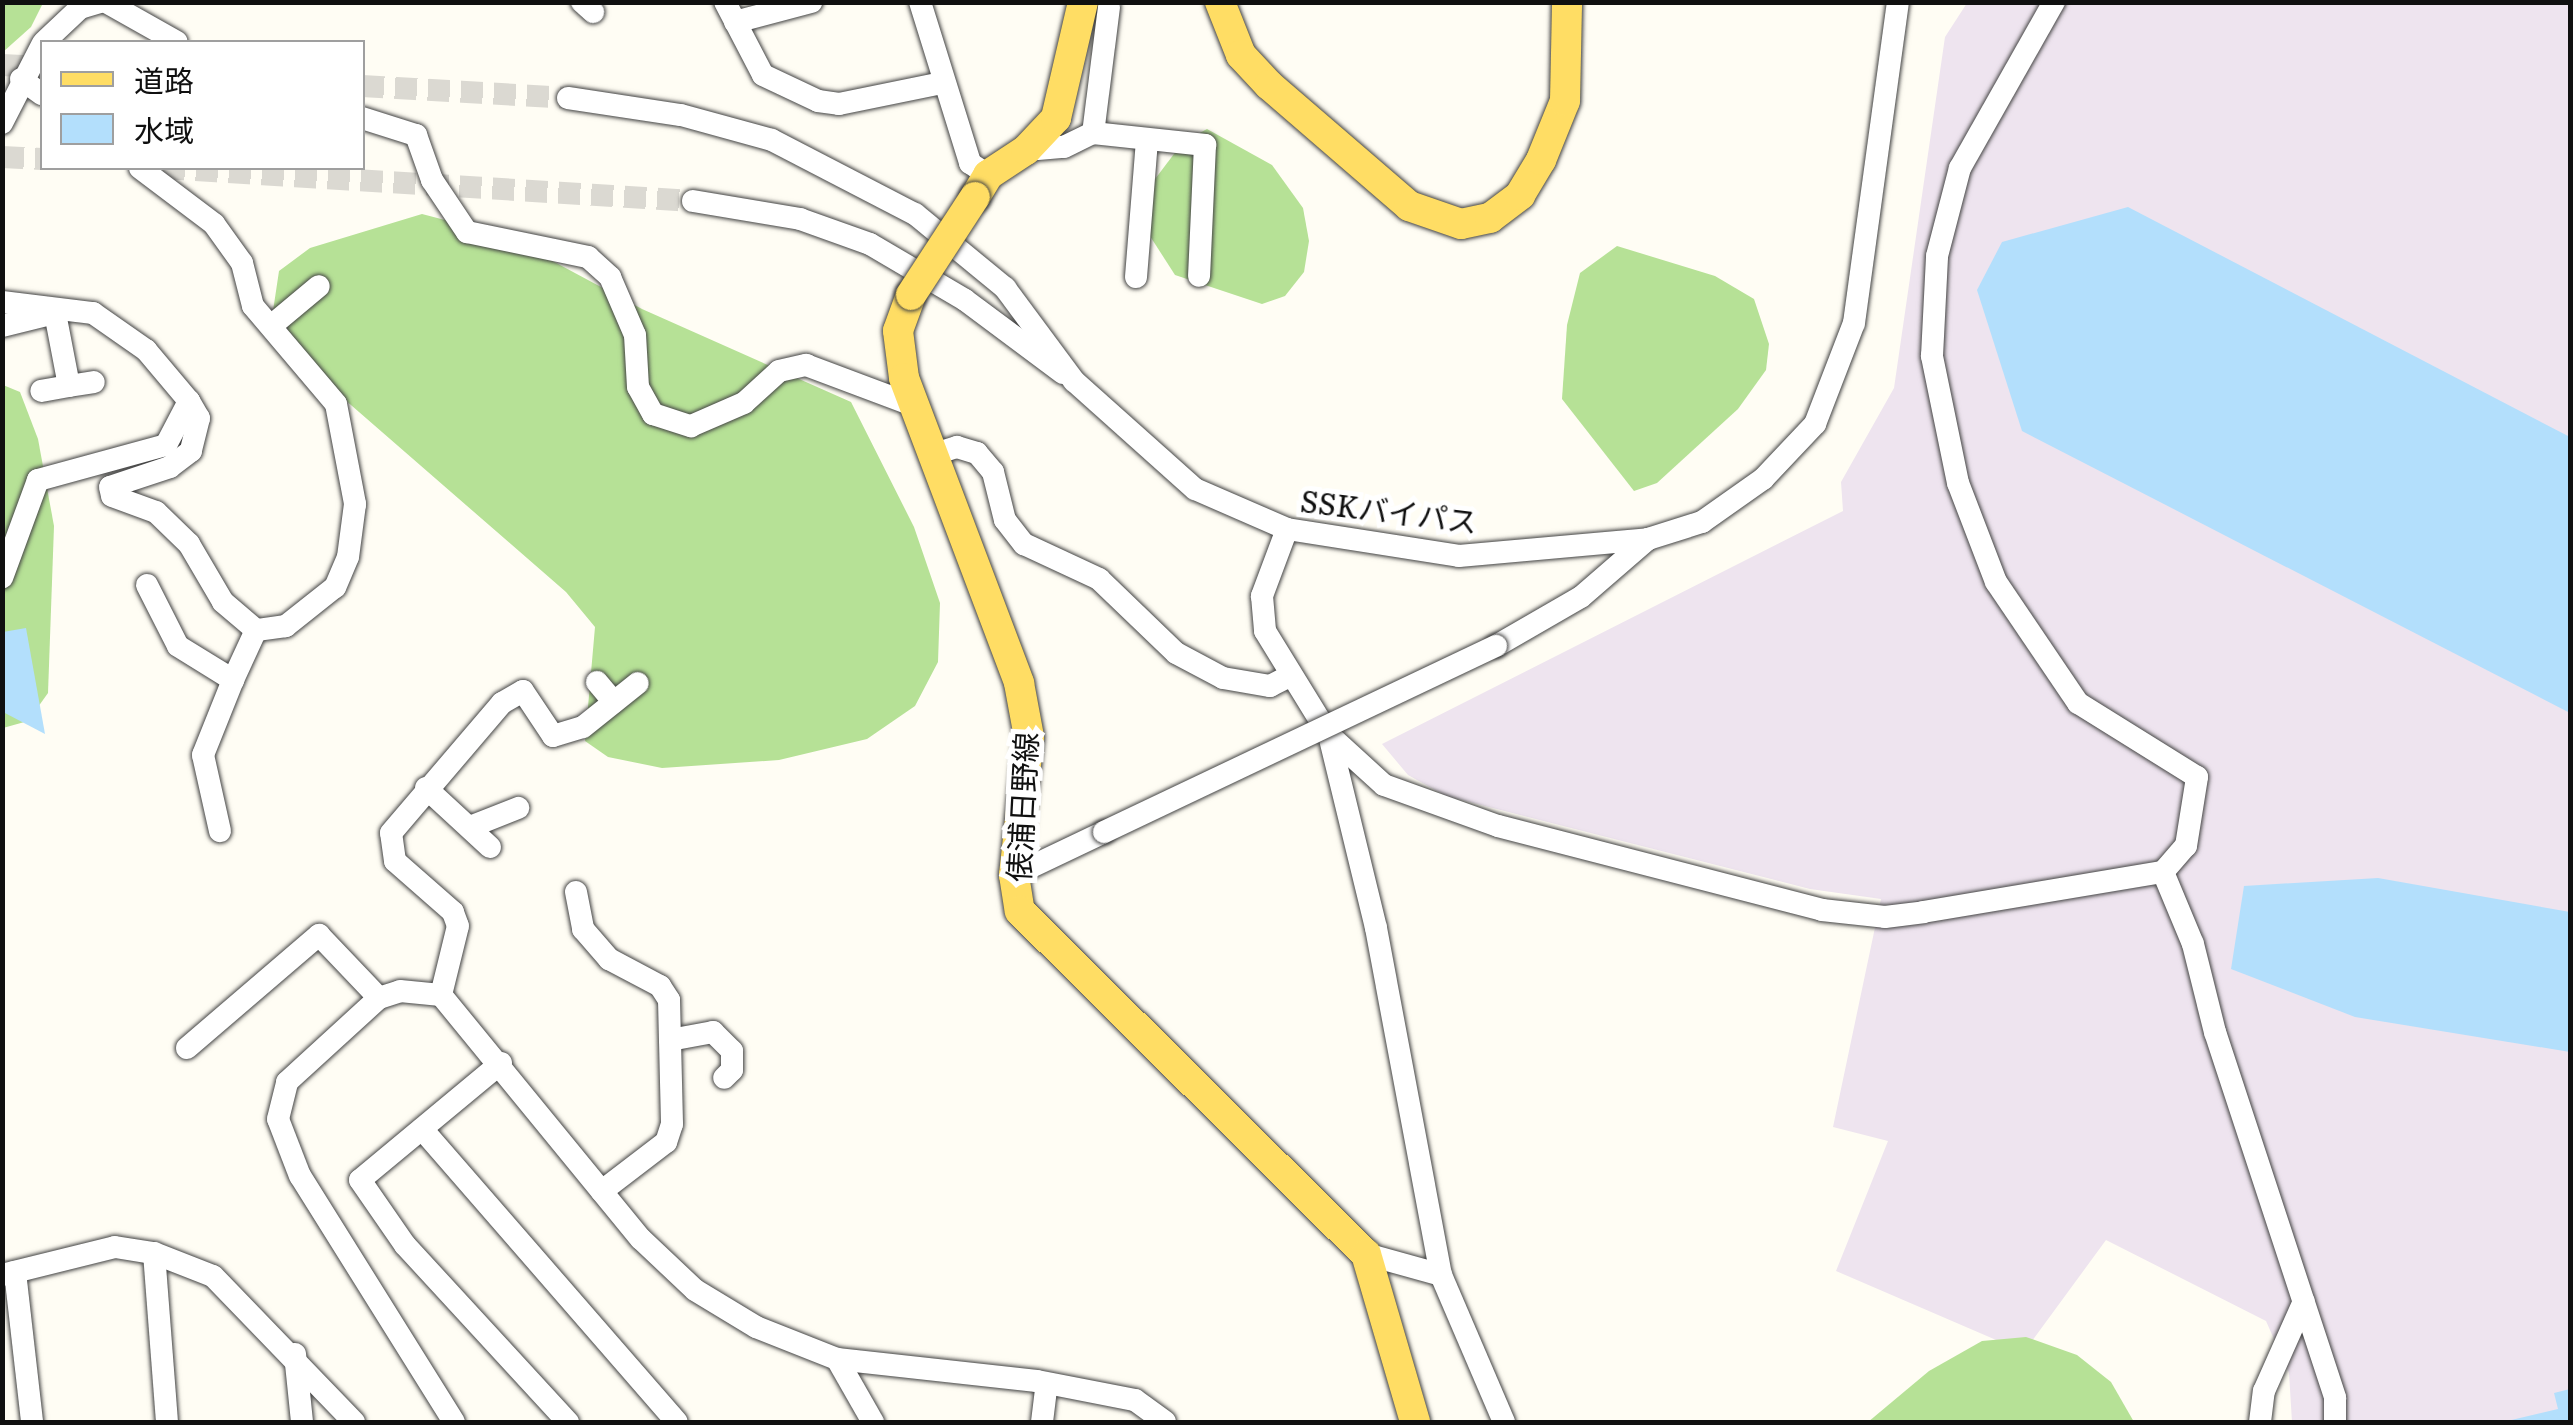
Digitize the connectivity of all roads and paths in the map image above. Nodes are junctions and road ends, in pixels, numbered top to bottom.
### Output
1 (103, 2) edge
2 (811, 2) edge
3 (920, 2) edge
4 (1220, 2) edge
5 (1567, 2) edge
6 (1898, 2) edge
7 (2054, 2) edge
8 (1096, 5) edge
9 (730, 12) edge
10 (47, 40) edge
11 (173, 40) edge
12 (40, 49) edge
13 (22, 78) junction
14 (942, 83) junction
15 (40, 92) edge
16 (568, 98) tunnel mouth
17 (365, 119) edge
18 (2, 123) edge
19 (1093, 133) junction
20 (1147, 139) junction
21 (1026, 150) junction
22 (143, 170) edge
23 (982, 186) junction
24 (694, 201) tunnel mouth
25 (1200, 276) dead end
26 (1136, 277) dead end
27 (319, 286) dead end
28 (2, 302) edge
29 (55, 313) junction
30 (2, 326) edge
31 (270, 326) junction
32 (1074, 381) junction
33 (94, 382) dead end
34 (68, 386) junction
35 (41, 391) dead end
36 (189, 401) junction
37 (916, 406) junction
38 (934, 454) junction
39 (1287, 529) junction
40 (1648, 540) junction
41 (2, 578) edge
42 (147, 585) dead end
43 (256, 630) junction
44 (1288, 677) junction
45 (233, 680) junction
46 (597, 682) dead end
47 (638, 683) dead end
48 (614, 702) junction
49 (1329, 736) junction
50 (426, 788) junction
51 (518, 808) dead end
52 (470, 827) junction
53 (220, 831) dead end
54 (490, 847) dead end
55 (2162, 872) junction
56 (1014, 875) junction
57 (576, 892) dead end
58 (441, 994) junction
59 (379, 998) junction
60 (670, 1040) junction
61 (187, 1048) dead end
62 (500, 1064) junction
63 (724, 1078) dead end
64 (422, 1129) junction
65 (602, 1191) junction
66 (154, 1253) junction
67 (1366, 1254) junction
68 (9, 1273) edge
69 (1442, 1275) junction
70 (2304, 1301) junction
71 (294, 1354) junction
72 (837, 1359) junction
73 (1047, 1384) junction
74 (32, 1422) edge
75 (167, 1422) edge
76 (302, 1422) edge
77 (354, 1422) edge
78 (454, 1422) edge
79 (568, 1422) edge
80 (676, 1422) edge
81 (874, 1422) edge
82 (1042, 1422) edge
83 (1165, 1422) edge
84 (1415, 1422) edge
85 (1504, 1422) edge
86 (2260, 1422) edge
87 (2335, 1422) edge

1 - 10 street
1 - 11 street
2 - 9 street
3 - 14 street
4 - 5 main road
6 - 40 street, SSKバイパス
7 - 55 street
8 - 19 street
8 - 21 main road, 俵浦日野線
9 - 14 street
12 - 13 street
13 - 15 street
13 - 18 street
14 - 23 street
16 - 32 street, SSKバイパス
17 - 37 street
19 - 20 street
19 - 21 street
20 - 25 street
20 - 26 street
21 - 23 main road, 俵浦日野線
22 - 31 street
23 - 37 main road, 俵浦日野線, bridge
24 - 32 street
27 - 31 street
28 - 29 street
29 - 30 street
29 - 34 street
29 - 36 street
31 - 43 street
32 - 39 street, SSKバイパス
33 - 34 street
34 - 35 street
36 - 41 street
36 - 43 street
37 - 38 main road, 俵浦日野線
38 - 44 street
38 - 56 main road, 俵浦日野線
39 - 40 street, SSKバイパス
39 - 44 street
40 - 56 street, bridge
42 - 45 street
43 - 45 street
44 - 49 street
45 - 53 street
46 - 48 street
47 - 48 street
48 - 50 street
49 - 55 street
49 - 69 street
50 - 52 street
50 - 58 street
51 - 52 street
52 - 54 street
55 - 70 street
56 - 67 main road, 俵浦日野線
57 - 60 street
58 - 59 street
58 - 62 street
59 - 61 street
59 - 78 street
60 - 63 street
60 - 65 street
62 - 64 street
62 - 65 street
64 - 79 street
64 - 80 street
65 - 72 street
66 - 68 street
66 - 71 street
66 - 75 street
67 - 69 street
67 - 84 main road, 俵浦日野線
68 - 74 street
69 - 85 street
70 - 86 street
70 - 87 street
71 - 76 street
71 - 77 street
72 - 73 street
72 - 81 street
73 - 82 street
73 - 83 street

